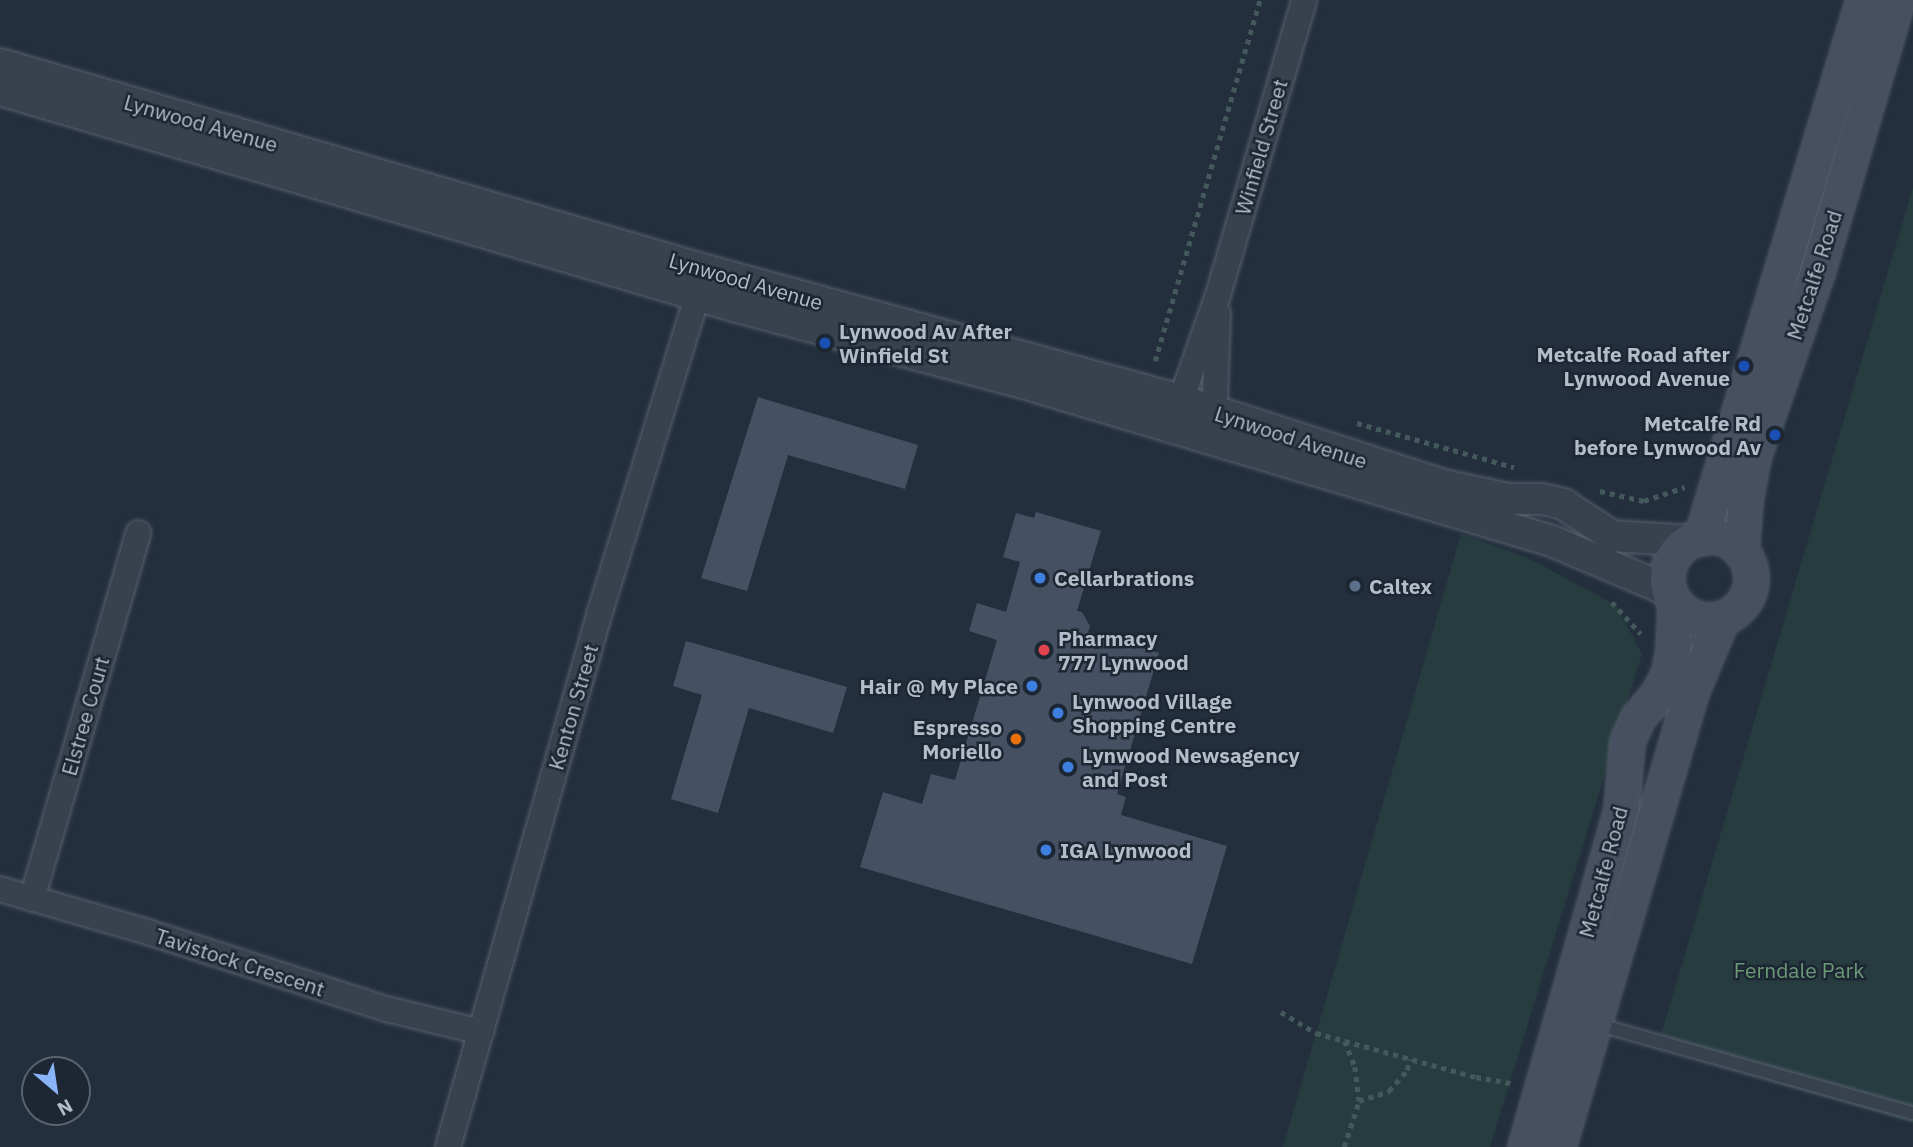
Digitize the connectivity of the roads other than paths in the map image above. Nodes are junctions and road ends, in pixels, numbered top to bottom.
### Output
1 (1304, 0) edge
2 (1863, 0) edge
3 (1897, 0) edge
4 (0, 64) edge
5 (0, 90) edge
6 (701, 282) junction
7 (1218, 295) junction
8 (1176, 414) junction
9 (1214, 426) junction
10 (138, 533) dead end
11 (1696, 540) junction
12 (1741, 552) junction
13 (1672, 597) junction
14 (1722, 618) junction
15 (0, 890) edge
16 (32, 899) junction
17 (1578, 1019) junction
18 (481, 1032) junction
19 (1913, 1113) edge
20 (448, 1147) edge
21 (1525, 1147) edge
22 (1558, 1147) edge

1 - 7 street, Winfield Street
2 - 11 main road, Metcalfe Road
3 - 12 main road, Metcalfe Road
4 - 6 street, Lynwood Avenue
5 - 6 street, Lynwood Avenue
6 - 8 street, Lynwood Avenue
6 - 18 street, Kenton Street
7 - 8 street, Winfield Street
7 - 9 street, Winfield Street
8 - 9 street, Lynwood Avenue
9 - 11 street, Lynwood Avenue
9 - 13 street, Lynwood Avenue
10 - 16 street, Elstree Court
11 - 12 main road
11 - 13 main road, Metcalfe Road
12 - 14 main road, Metcalfe Road
13 - 14 main road
13 - 17 main road, Metcalfe Road
14 - 17 main road, Metcalfe Road
15 - 16 street, Tavistock Crescent
16 - 18 street, Tavistock Crescent
17 - 19 lane
17 - 21 main road, Metcalfe Road
17 - 22 main road, Metcalfe Road
18 - 20 street, Kenton Street

